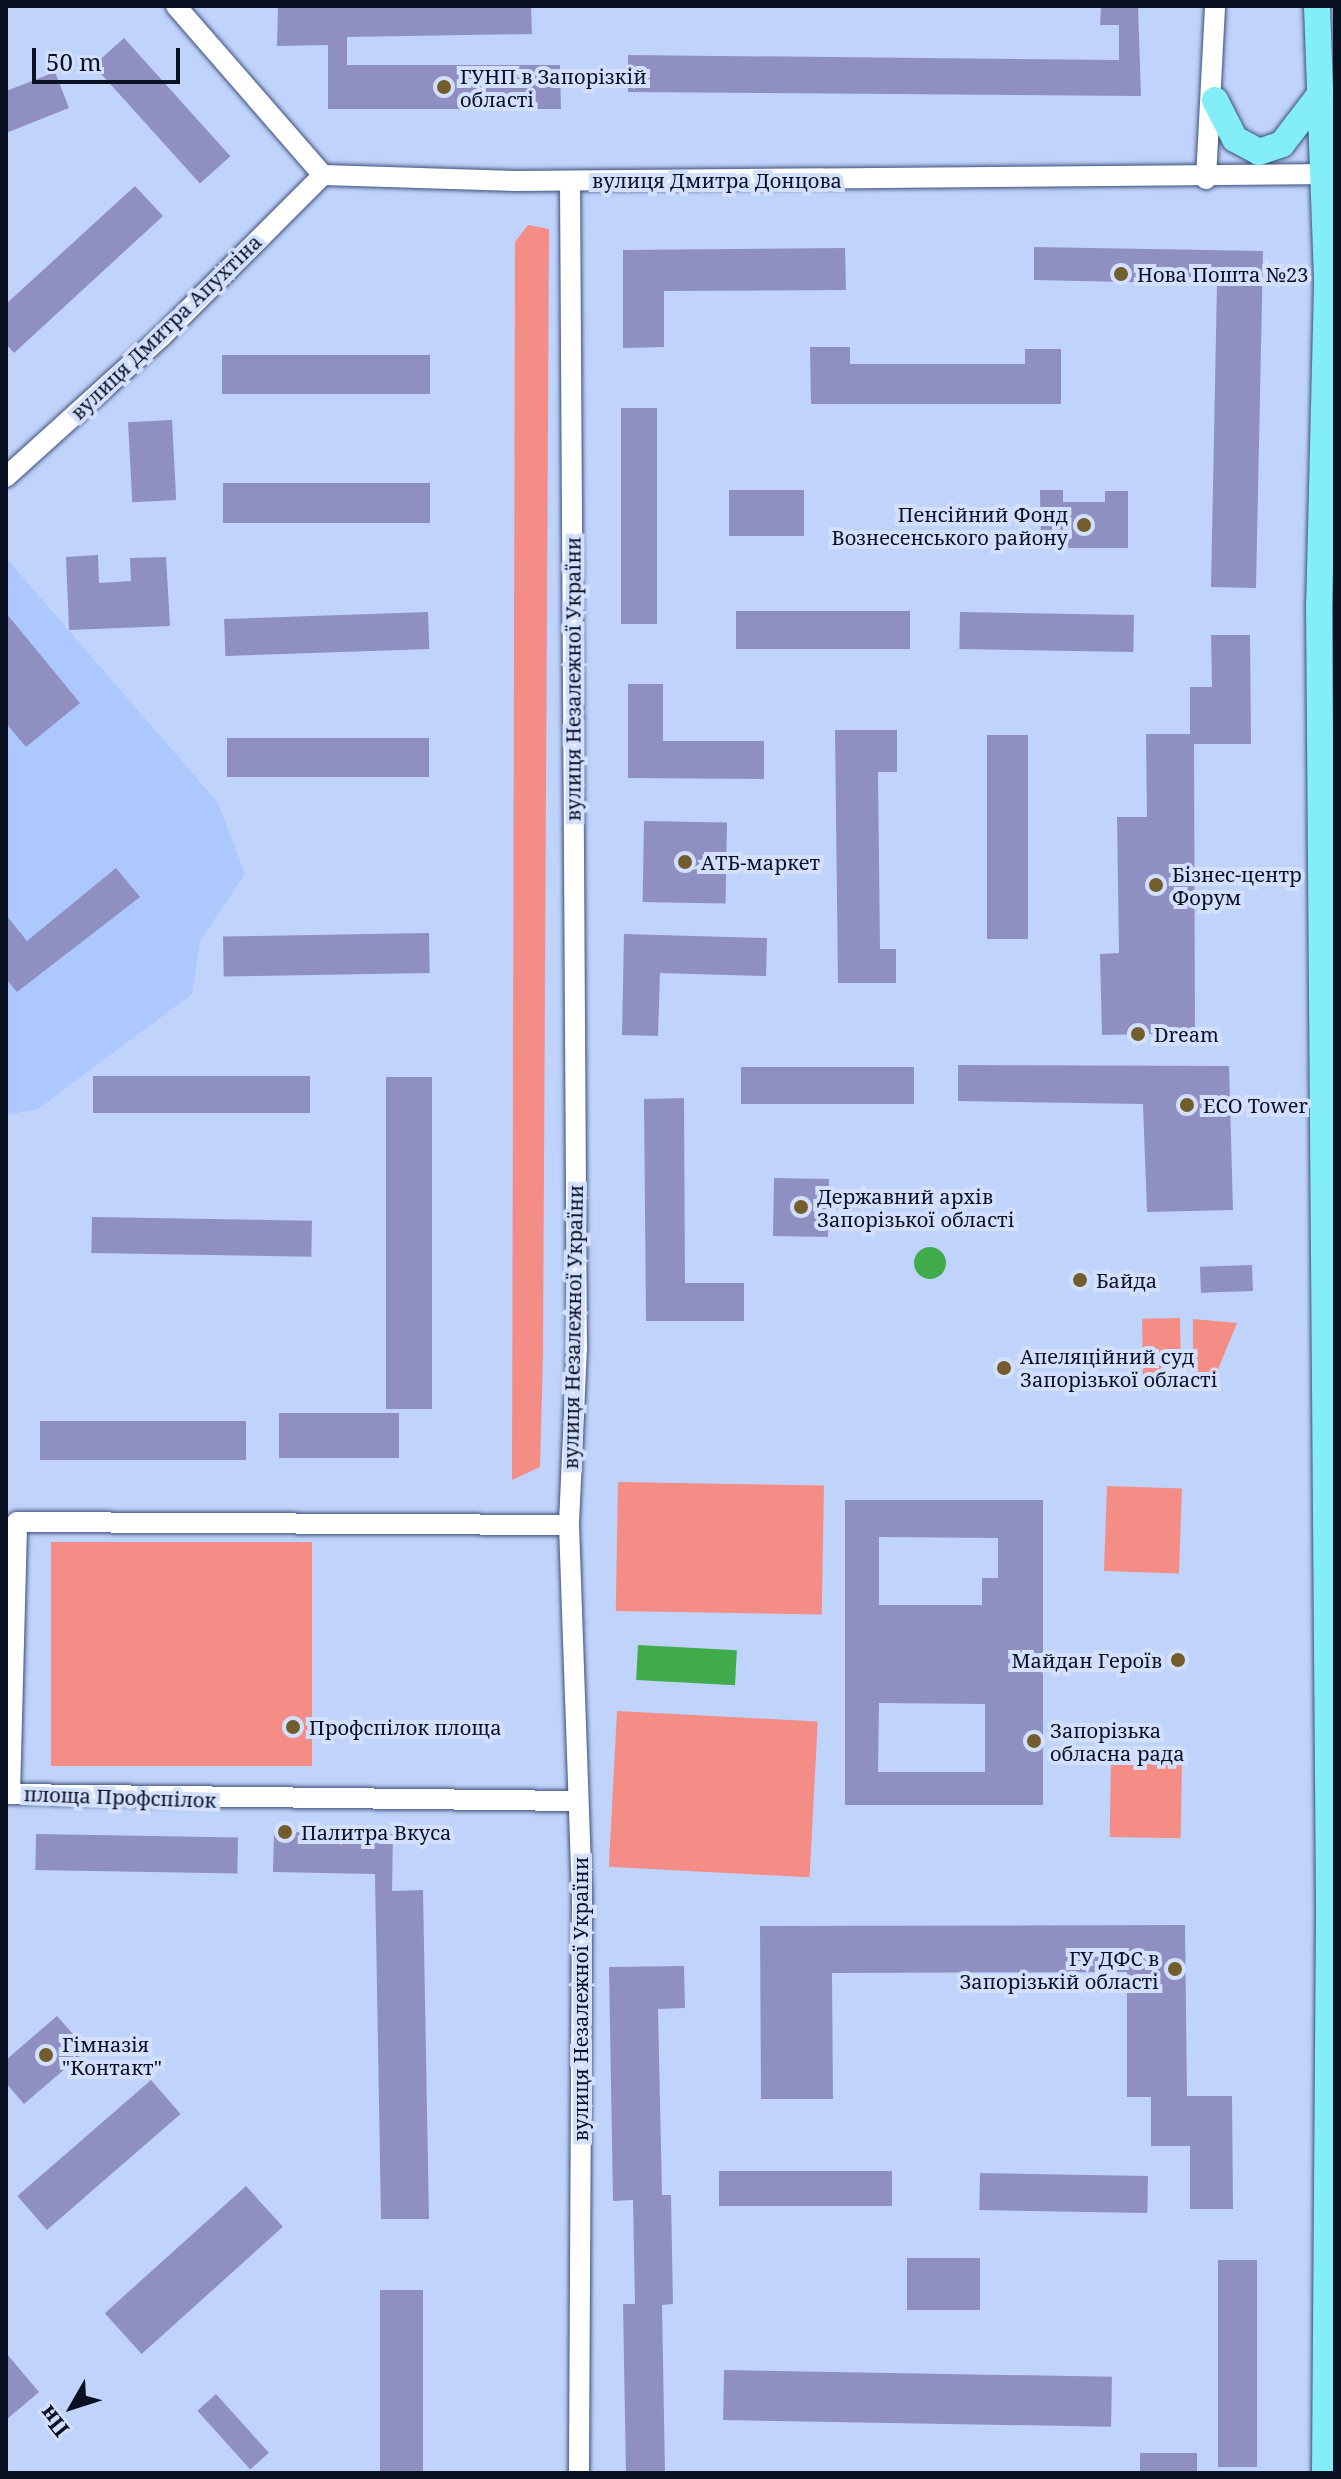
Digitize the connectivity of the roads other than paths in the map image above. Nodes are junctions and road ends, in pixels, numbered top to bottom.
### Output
1 (176, 6) edge
2 (1215, 6) edge
3 (1317, 6) edge
4 (1321, 93) junction
5 (1215, 100) junction
6 (1259, 152) junction
7 (1329, 174) edge
8 (323, 175) junction
9 (1206, 179) junction
10 (570, 181) junction
11 (6, 477) edge
12 (1330, 1234) edge
13 (12, 1517) edge
14 (569, 1525) junction
15 (8, 1796) edge
16 (574, 1801) junction
17 (1331, 1871) edge
18 (579, 2473) edge
19 (1325, 2473) edge

1 - 8 street
2 - 5 street
3 - 4 main road
4 - 6 main road
4 - 7 main road
5 - 6 main road
5 - 9 street
6 - 9 street
7 - 9 street, вулиця Дмитра Донцова
7 - 12 main road
8 - 10 street, вулиця Дмитра Донцова
8 - 11 street, вулиця Дмитра Апухтіна
9 - 10 street, вулиця Дмитра Донцова
10 - 14 street, вулиця Незалежної України
12 - 17 main road
13 - 14 street, площа Профспілок
13 - 15 street, площа Профспілок
14 - 16 street, вулиця Незалежної України
15 - 16 street, площа Профспілок
16 - 18 street, вулиця Незалежної України
17 - 19 main road

